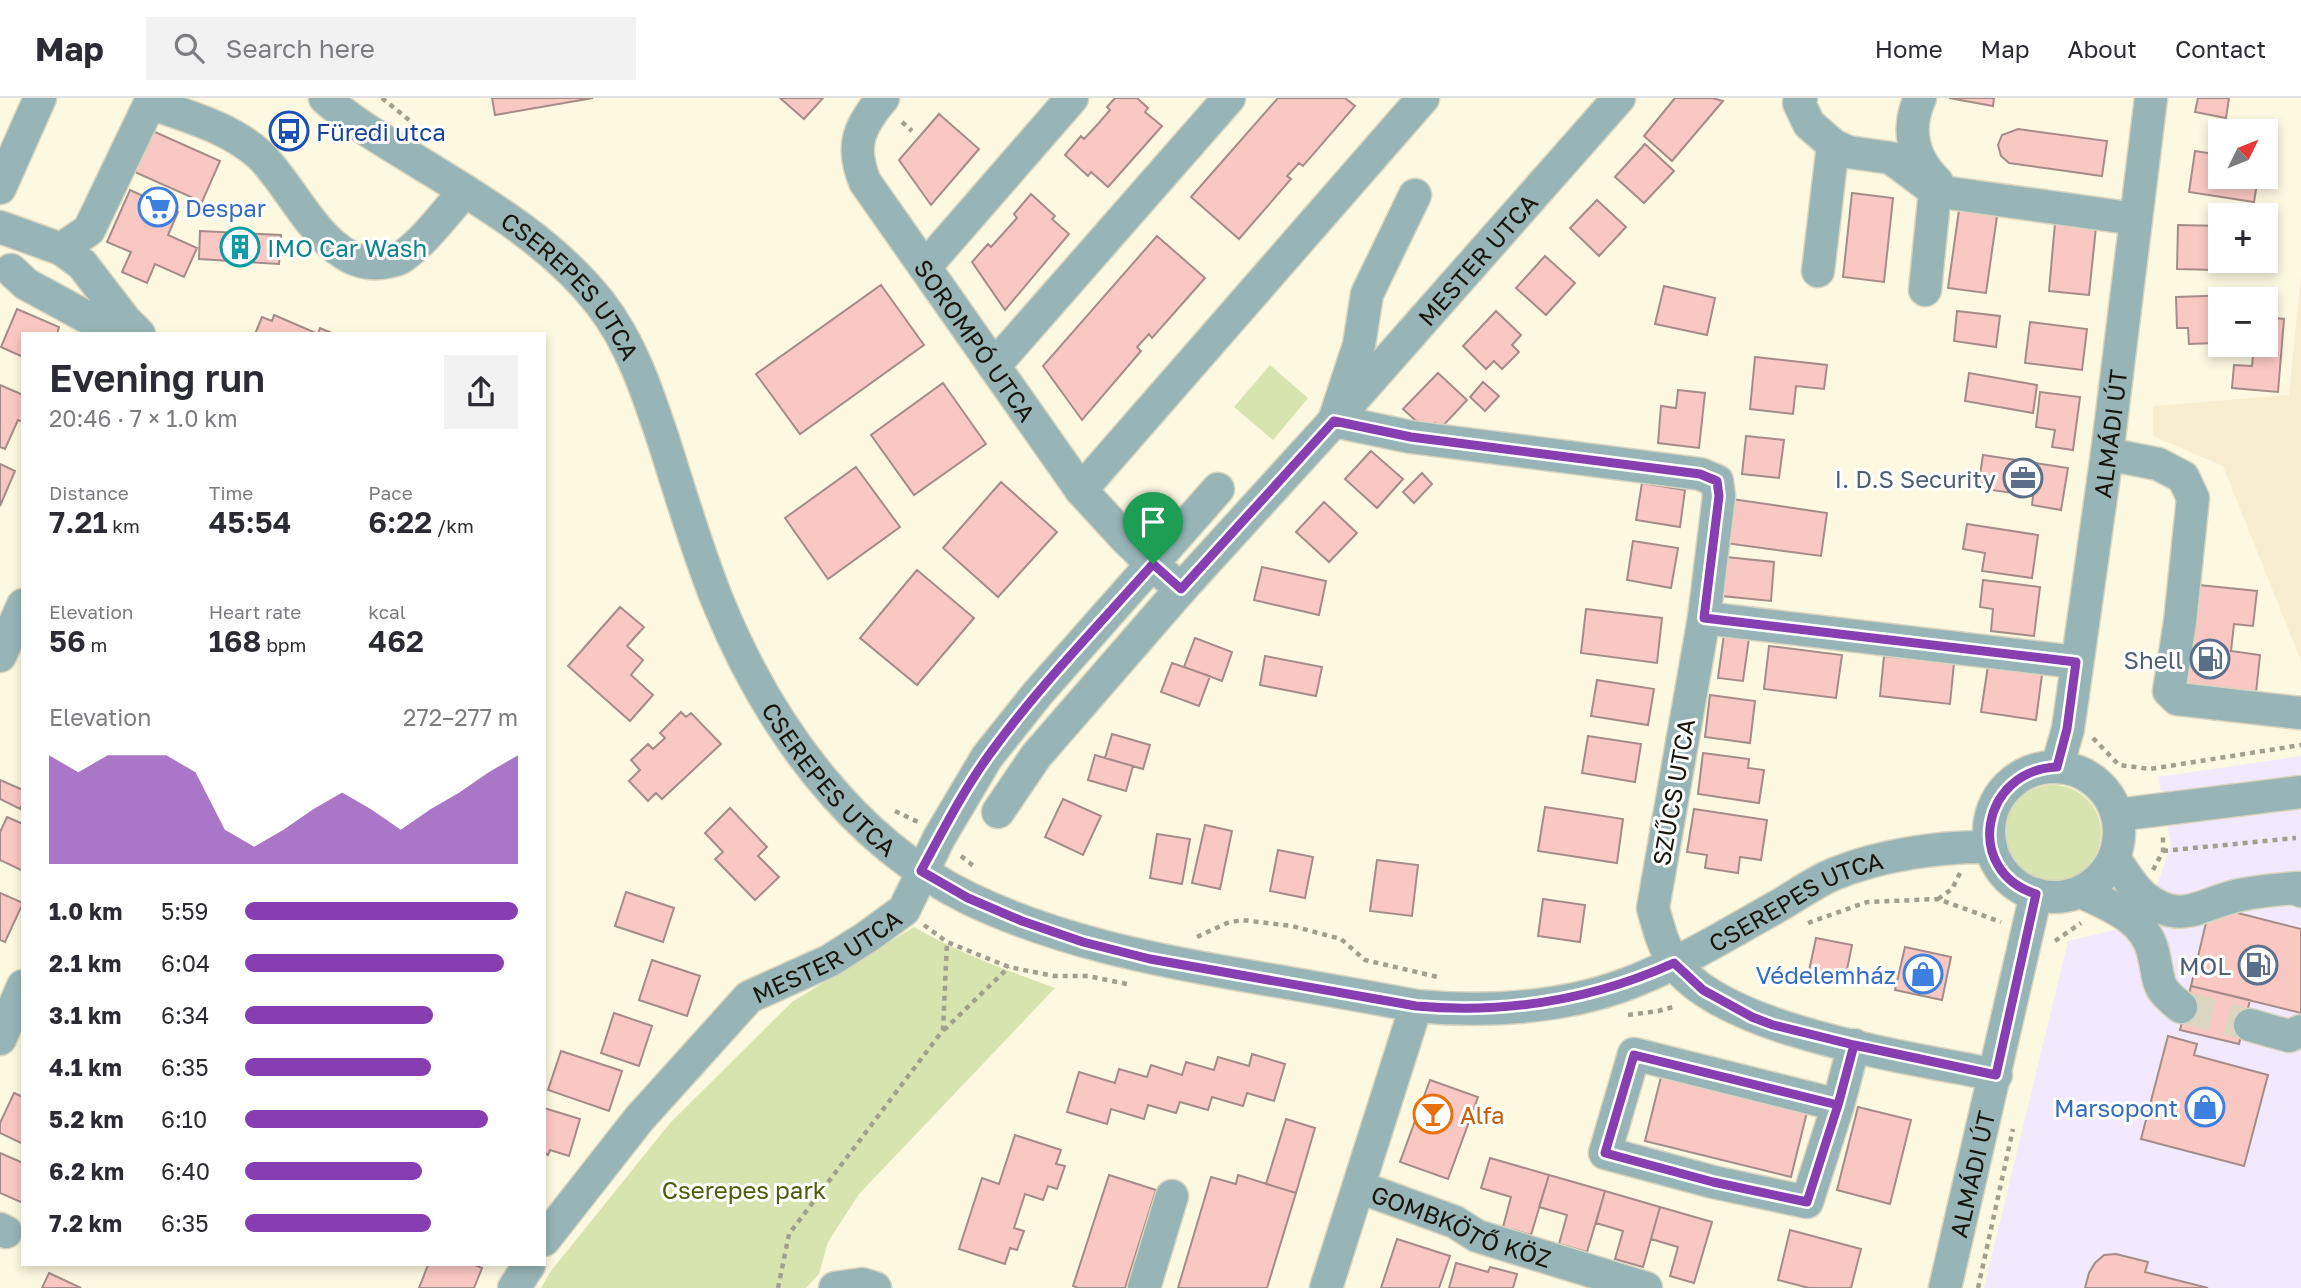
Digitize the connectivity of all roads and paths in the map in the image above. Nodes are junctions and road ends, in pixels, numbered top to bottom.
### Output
1 (40, 98) edge
2 (325, 98) edge
3 (1072, 98) edge
4 (1229, 98) edge
5 (1619, 98) edge
6 (1801, 98) edge
7 (1920, 98) edge
8 (2151, 98) edge
9 (1408, 103) edge
10 (893, 110) edge
11 (912, 131) dead end
12 (1833, 145) junction
13 (0, 188) edge
14 (465, 191) junction
15 (1942, 191) junction
16 (1415, 195) dead end
17 (2136, 219) junction
18 (0, 227) edge
19 (61, 249) junction
20 (925, 267) junction
21 (10, 270) dead end
22 (1818, 271) dead end
23 (1925, 290) dead end
24 (114, 332) edge
25 (137, 332) edge
26 (994, 366) junction
27 (1334, 421) junction
28 (2107, 454) junction
29 (1081, 489) junction
30 (1218, 489) dead end
31 (1153, 564) junction
32 (1181, 589) junction
33 (21, 609) edge
34 (1704, 618) junction
35 (0, 656) edge
36 (2076, 662) junction
37 (2301, 713) edge
38 (2067, 729) junction
39 (2301, 745) edge
40 (2057, 767) junction
41 (2301, 792) edge
42 (998, 813) dead end
43 (2117, 815) junction
44 (939, 838) junction
45 (2296, 838) dead end
46 (1991, 847) junction
47 (2163, 851) dead end
48 (2114, 858) junction
49 (921, 871) junction
50 (979, 871) dead end
51 (1960, 873) dead end
52 (2301, 891) edge
53 (2081, 892) junction
54 (2036, 894) junction
55 (1938, 899) junction
56 (1867, 902) dead end
57 (2006, 923) dead end
58 (1197, 937) dead end
59 (947, 942) dead end
60 (1674, 963) junction
61 (1009, 967) dead end
62 (1443, 980) dead end
63 (21, 991) edge
64 (1416, 1006) junction
65 (2181, 1007) tunnel mouth
66 (2250, 1025) tunnel mouth
67 (943, 1030) junction
68 (2301, 1031) edge
69 (0, 1039) edge
70 (1854, 1045) junction
71 (1996, 1075) junction
72 (1838, 1105) junction
73 (1359, 1187) junction
74 (1171, 1196) dead end
75 (546, 1237) edge
76 (528, 1266) edge
77 (514, 1288) edge
78 (778, 1288) edge
79 (835, 1288) edge
80 (875, 1288) edge
81 (1144, 1288) edge
82 (1326, 1288) edge
83 (1646, 1288) edge
84 (1945, 1288) edge

1 - 13 street
2 - 14 street, CSEREPES UTCA
3 - 20 street
4 - 26 street
5 - 27 street, MESTER UTCA
6 - 12 street
7 - 15 street
8 - 17 street, ALMÁDI ÚT
9 - 29 street
10 - 11 path
10 - 20 street, SOROMPÓ UTCA
12 - 15 street
12 - 22 street
14 - 19 street
14 - 49 street, CSEREPES UTCA
15 - 17 street
15 - 23 street
16 - 27 street, MESTER UTCA
17 - 28 street, ALMÁDI ÚT
18 - 19 street
19 - 25 street
20 - 26 street, SOROMPÓ UTCA
21 - 24 street
26 - 29 street, SOROMPÓ UTCA
27 - 32 street, MESTER UTCA
27 - 34 street, SZŰCS UTCA
28 - 36 street, ALMÁDI ÚT
28 - 37 street
29 - 31 street, SOROMPÓ UTCA
30 - 31 street, MESTER UTCA
31 - 32 street
31 - 44 street, MESTER UTCA
32 - 42 street, MESTER UTCA
33 - 35 street
34 - 36 street
34 - 60 street, SZŰCS UTCA
36 - 38 street, ALMÁDI ÚT
38 - 39 path
38 - 40 street, ALMÁDI ÚT
40 - 43 street
40 - 46 street
41 - 43 street
43 - 48 street
44 - 49 street, MESTER UTCA
44 - 50 path
45 - 47 path
46 - 54 street
46 - 60 street, CSEREPES UTCA
48 - 52 street
48 - 53 street
49 - 64 street, CSEREPES UTCA
49 - 75 street, MESTER UTCA
51 - 55 path
53 - 54 street
53 - 65 street
54 - 71 street, ALMÁDI ÚT
55 - 56 path
55 - 57 path
58 - 62 path
59 - 67 path
60 - 64 street, CSEREPES UTCA
60 - 70 street
61 - 67 path
63 - 69 street
64 - 73 street
66 - 68 street
67 - 78 path
70 - 71 street
70 - 72 street
71 - 84 street, ALMÁDI ÚT
72 - 72 street
73 - 82 street
73 - 83 street, GOMBKÖTŐ KÖZ
74 - 81 street
76 - 77 street
79 - 80 street

